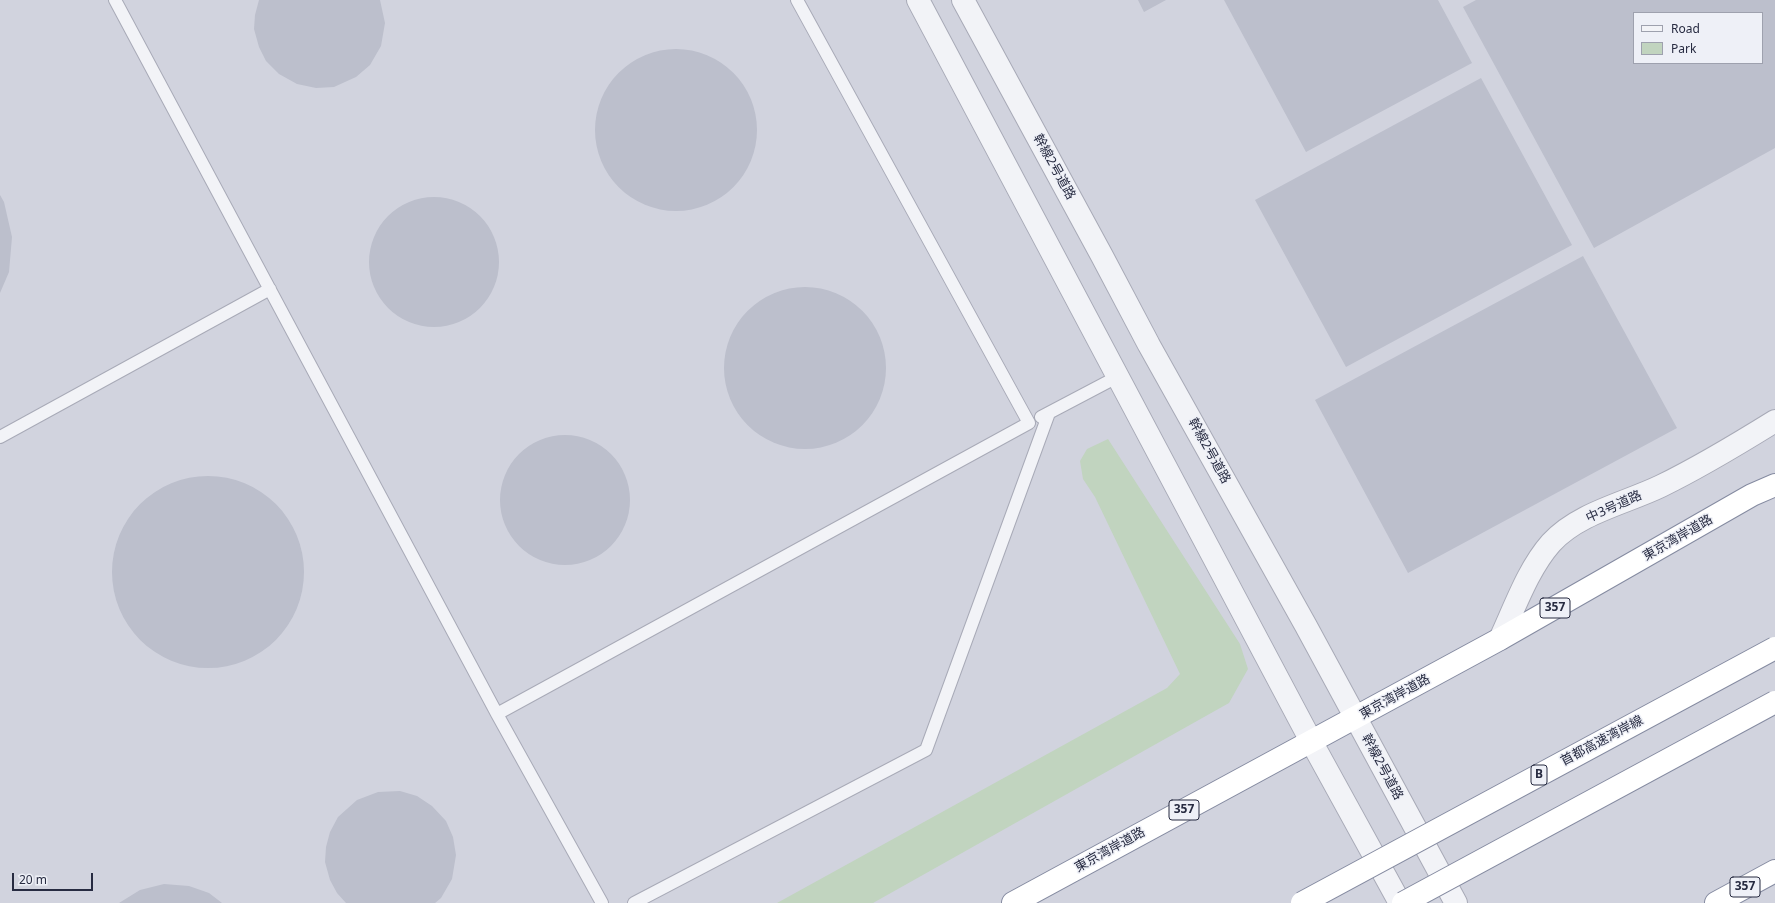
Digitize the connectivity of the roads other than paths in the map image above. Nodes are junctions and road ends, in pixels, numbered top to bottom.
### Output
1 (115, 0) edge
2 (797, 0) edge
3 (918, 0) edge
4 (963, 0) edge
5 (270, 289) junction
6 (1117, 378) junction
7 (1049, 413) junction
8 (1775, 421) edge
9 (1030, 423) junction
10 (0, 436) edge
11 (1775, 477) edge
12 (1775, 485) edge
13 (1752, 495) junction
14 (1500, 639) junction
15 (1775, 648) edge
16 (1775, 702) edge
17 (497, 714) junction
18 (1356, 718) junction
19 (1311, 741) junction
20 (1775, 871) edge
21 (602, 903) edge
22 (634, 903) edge
23 (1013, 903) edge
24 (1302, 903) edge
25 (1402, 903) edge
26 (1456, 903) edge
27 (1716, 903) edge

1 - 5 lane
2 - 9 lane
3 - 6 street
4 - 18 street, 幹線2号道路
5 - 10 lane
5 - 17 lane
6 - 7 lane
6 - 19 street
7 - 9 lane
7 - 22 lane
8 - 14 street, 中3号道路
9 - 17 lane
11 - 13 highway, 357
12 - 13 highway, 東京湾岸道路 / 357
13 - 14 highway, 東京湾岸道路 / 357
14 - 18 highway, 東京湾岸道路 / 357
15 - 24 highway, 首都高速湾岸線 / B, bridge
16 - 25 highway, bridge
17 - 21 lane
18 - 19 highway, 東京湾岸道路 / 357
18 - 26 street, 幹線2号道路
19 - 23 highway, 東京湾岸道路 / 357
19 - 25 street
20 - 27 highway, 357

